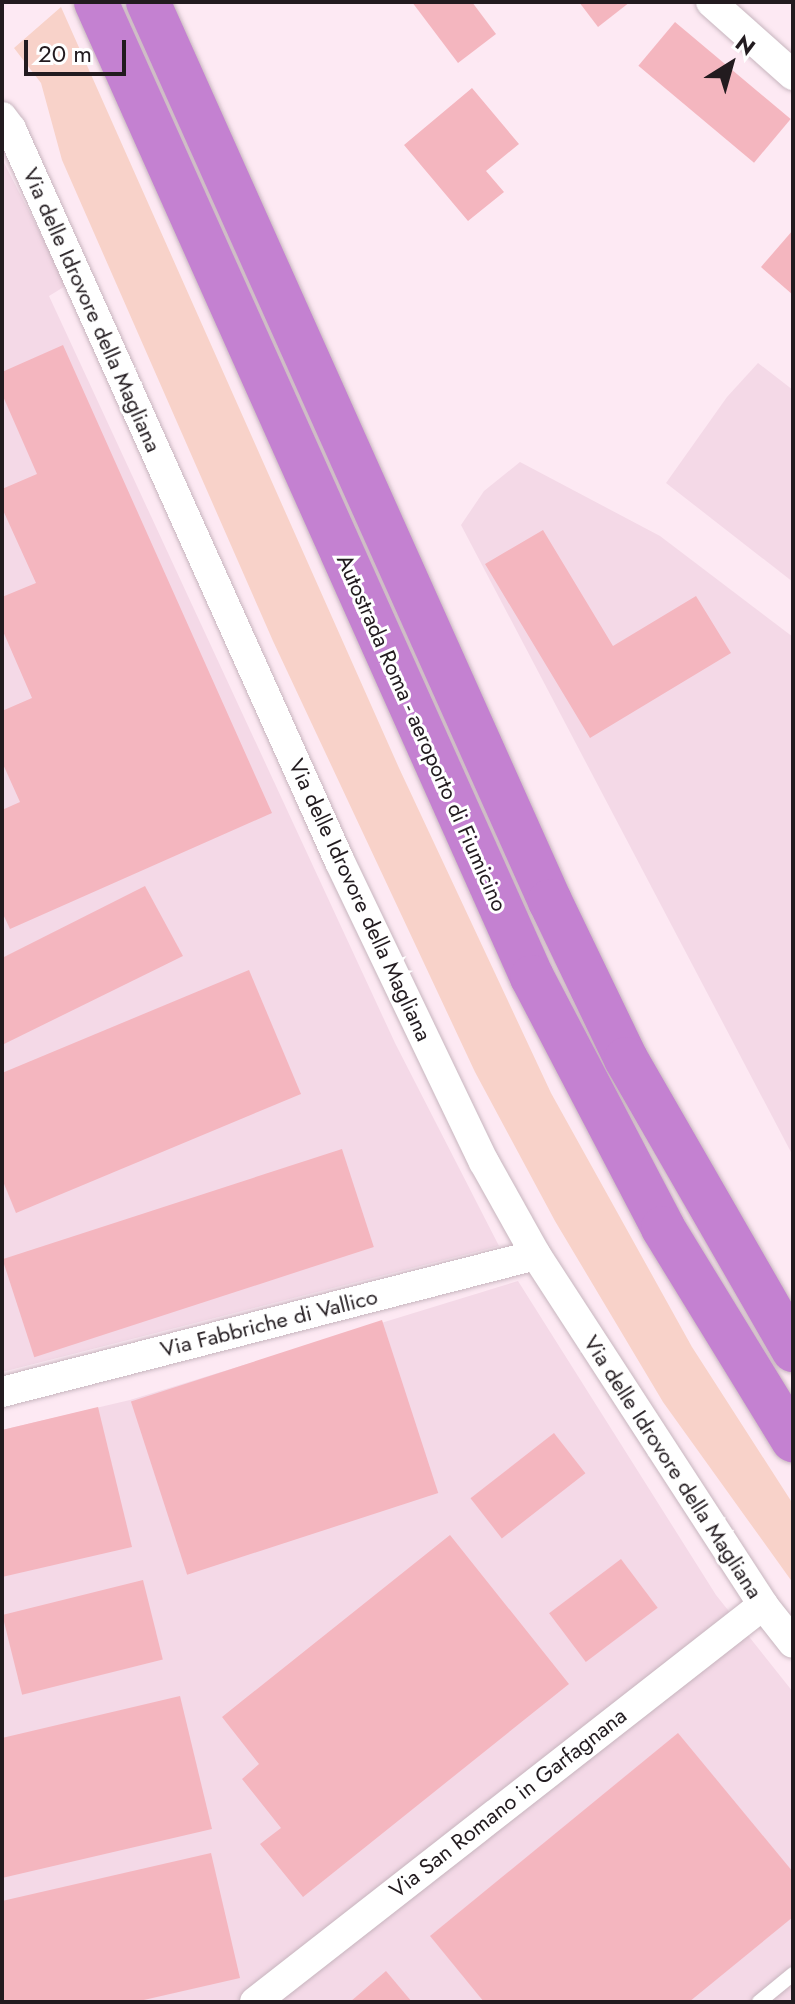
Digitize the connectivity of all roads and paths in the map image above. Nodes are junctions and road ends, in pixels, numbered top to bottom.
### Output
1 (96, 2) edge
2 (148, 2) edge
3 (711, 2) edge
4 (793, 75) edge
5 (2, 117) edge
6 (536, 1255) junction
7 (793, 1350) edge
8 (2, 1392) edge
9 (793, 1440) edge
10 (763, 1605) junction
11 (793, 1643) edge
12 (793, 1974) edge
13 (255, 2002) edge
14 (759, 2002) edge

1 - 9 highway, Autostrada Roma - aeroporto di Fiumicino
2 - 7 highway
3 - 4 street
5 - 6 street, Via delle Idrovore della Magliana
6 - 8 street, Via Fabbriche di Vallico
6 - 10 street, Via delle Idrovore della Magliana
10 - 11 street, Via delle Idrovore della Magliana
10 - 13 street, Via San Romano in Garfagnana
12 - 14 lane

